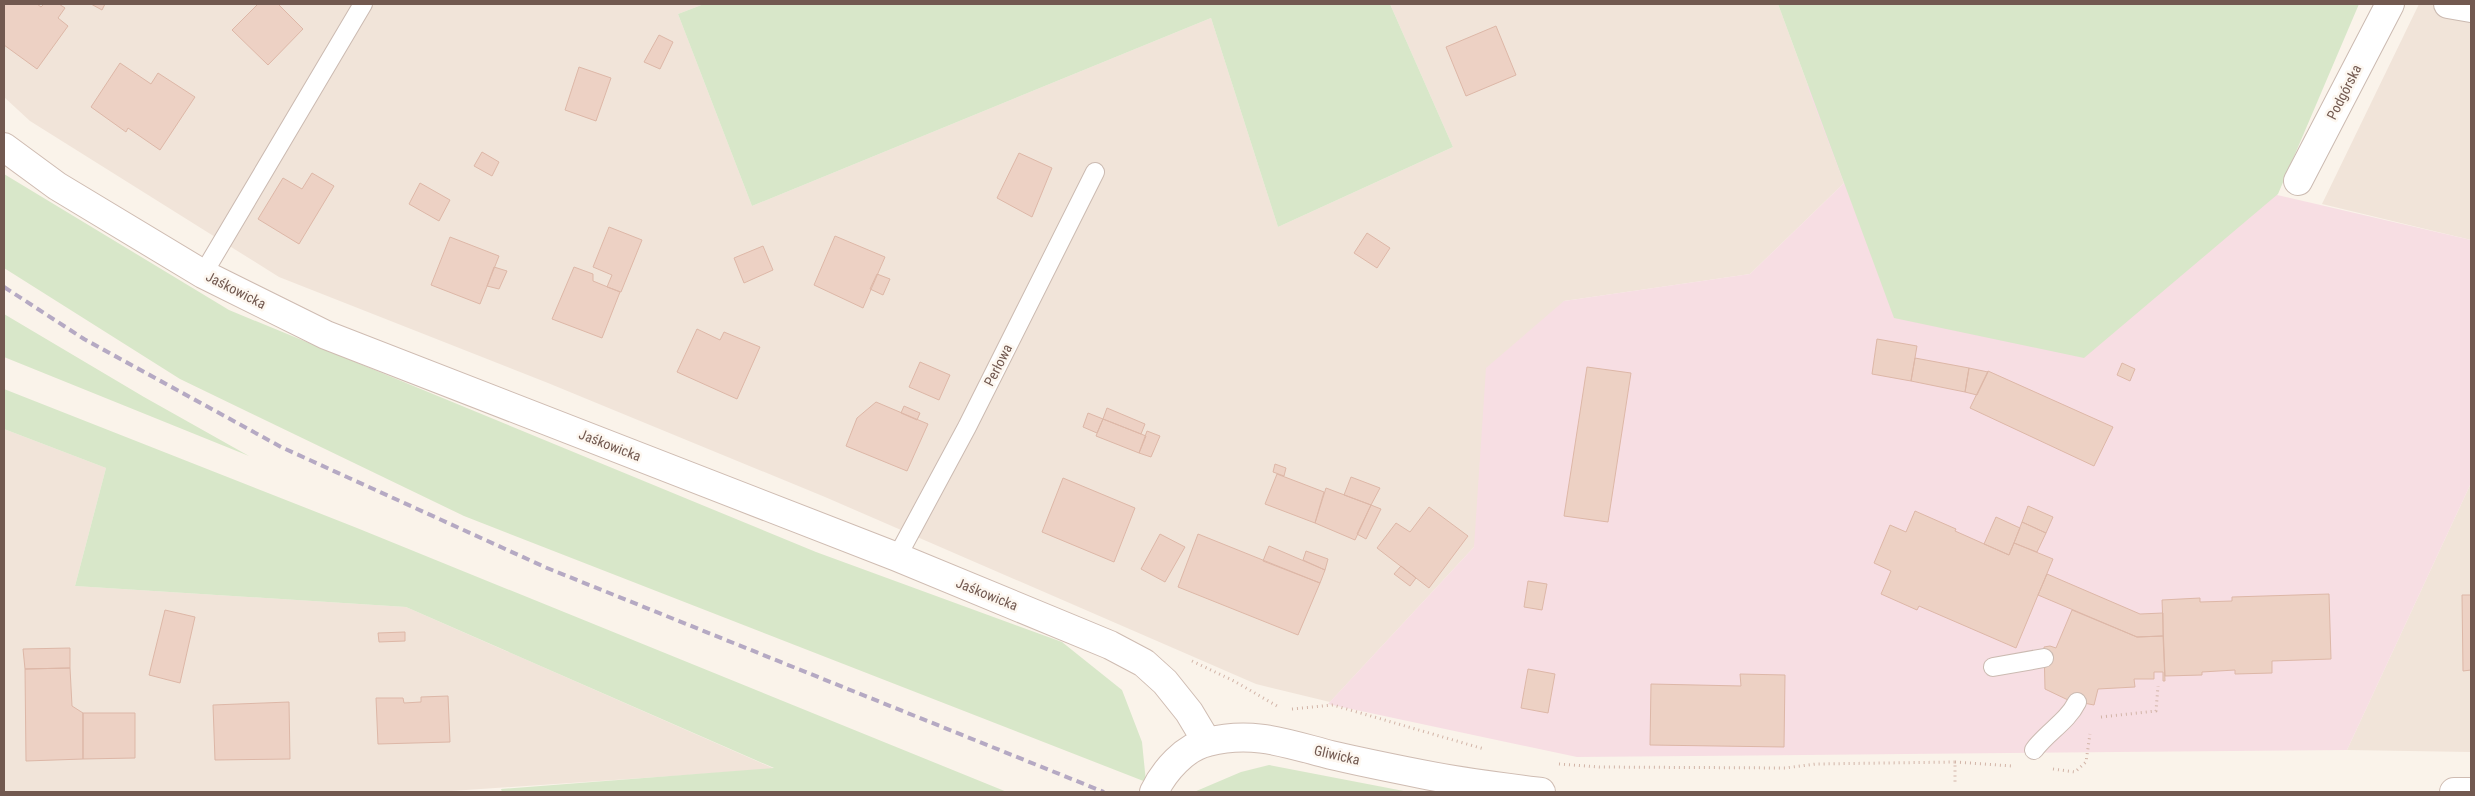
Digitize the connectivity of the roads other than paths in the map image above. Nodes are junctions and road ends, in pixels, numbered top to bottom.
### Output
1 (362, 4) edge
2 (2390, 4) edge
3 (2448, 4) edge
4 (2471, 8) edge
5 (4, 147) edge
6 (1095, 172) dead end
7 (2298, 181) dead end
8 (203, 274) junction
9 (898, 557) junction
10 (2044, 658) dead end
11 (1993, 667) dead end
12 (2077, 702) dead end
13 (1207, 742) junction
14 (2034, 750) dead end
15 (1154, 792) edge
16 (1541, 792) edge
17 (2454, 792) edge
18 (2471, 792) edge

1 - 8 lane
2 - 7 street, Podgórska
3 - 4 street
5 - 8 street, Jaśkowicka
6 - 9 lane, Perłowa
8 - 9 street, Jaśkowicka
9 - 13 street, Jaśkowicka
10 - 11 lane
12 - 14 lane
13 - 15 street, Gliwicka
13 - 16 street, Gliwicka
17 - 18 street

